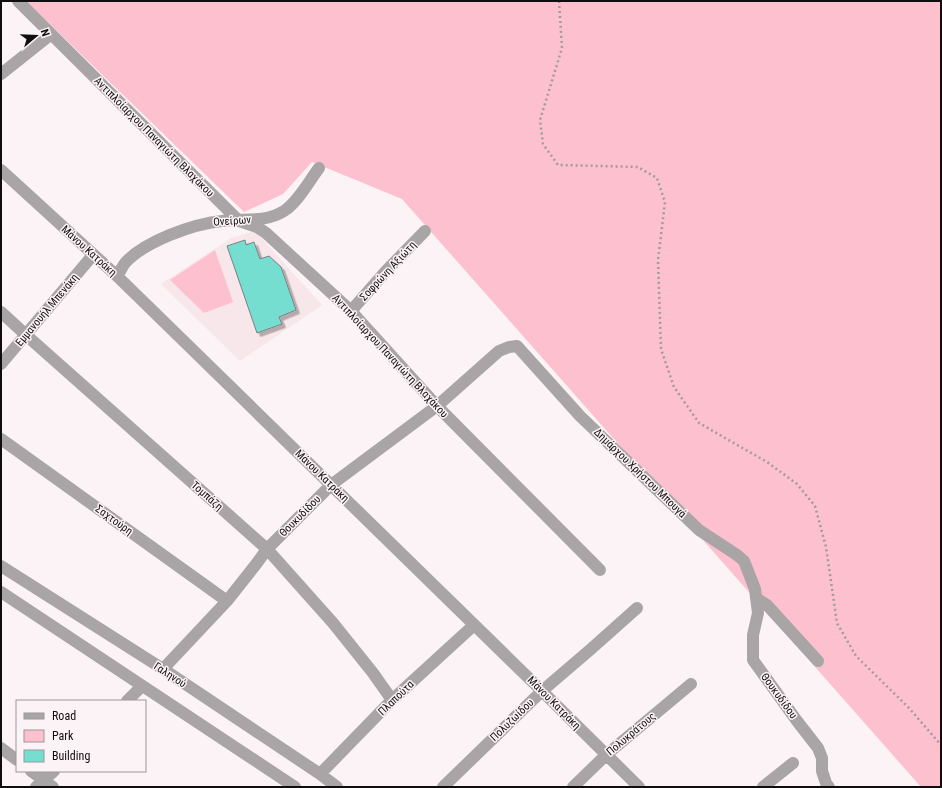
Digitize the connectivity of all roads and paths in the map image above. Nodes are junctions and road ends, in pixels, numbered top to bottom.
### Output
1 (18, 1) edge
2 (558, 1) edge
3 (50, 35) junction
4 (1, 74) edge
5 (319, 168) dead end
6 (1, 170) edge
7 (239, 221) junction
8 (425, 231) dead end
9 (93, 255) junction
10 (117, 276) junction
11 (351, 311) junction
12 (1, 312) edge
13 (26, 335) junction
14 (517, 346) joint
15 (1, 364) edge
16 (437, 406) junction
17 (1, 440) edge
18 (331, 485) junction
19 (267, 549) junction
20 (1, 566) edge
21 (600, 570) dead end
22 (1, 592) edge
23 (756, 598) junction
24 (227, 601) junction
25 (637, 608) dead end
26 (474, 625) junction
27 (818, 661) dead end
28 (163, 669) junction
29 (691, 684) dead end
30 (142, 686) junction
31 (542, 691) junction
32 (127, 700) edge
33 (392, 700) junction
34 (941, 745) edge
35 (1, 748) edge
36 (606, 755) junction
37 (16, 759) edge
38 (793, 763) dead end
39 (32, 772) edge
40 (53, 772) edge
41 (320, 774) junction
42 (44, 785) edge
43 (295, 787) edge
44 (337, 787) edge
45 (442, 787) edge
46 (573, 787) edge
47 (639, 787) edge
48 (763, 787) edge
49 (829, 787) edge

1 - 3 street, Αντιπλοίαρχου Παναγιώτη Βλαχάκου
2 - 34 path
3 - 4 street
3 - 7 street, Αντιπλοίαρχου Παναγιώτη Βλαχάκου
5 - 7 street, Ονείρων
6 - 9 street, Μάνου Κατράκη
7 - 10 street, Ονείρων
7 - 11 street, Αντιπλοίαρχου Παναγιώτη Βλαχάκου
8 - 11 street, Σοφρώνη Αξιώτη
9 - 10 street, Μάνου Κατράκη
9 - 13 street, Εμμανουήλ Μπενάκη
10 - 18 street, Μάνου Κατράκη
11 - 16 street, Αντιπλοίαρχου Παναγιώτη Βλαχάκου
12 - 13 street, Τομπάζη
13 - 15 street, Εμμανουήλ Μπενάκη
13 - 19 street, Τομπάζη
14 - 16 street, Θουκυδίδου
14 - 23 street, Δημάρχου Χρήστου Μπουγά
16 - 18 street, Θουκυδίδου
16 - 21 street, Αντιπλοίαρχου Παναγιώτη Βλαχάκου
17 - 24 street, Σαχτούρη
18 - 19 street, Θουκυδίδου
18 - 26 street, Μάνου Κατράκη
19 - 24 street, Θουκυδίδου
19 - 33 street, Τομπάζη
20 - 28 street, Γαληνού
22 - 30 street
23 - 27 street
23 - 49 street, Θουκυδίδου
24 - 28 street, Θουκυδίδου
25 - 31 street, Πολυζωίδου
26 - 31 street, Μάνου Κατράκη
26 - 33 street, Πλαπούτα
28 - 41 street, Γαληνού
29 - 36 street, Πολυκράτους
30 - 32 street
30 - 43 street
31 - 36 street, Μάνου Κατράκη
31 - 45 street, Πολυζωίδου
33 - 41 street, Πλαπούτα
35 - 37 street
36 - 46 street, Πολυκράτους
36 - 47 street, Μάνου Κατράκη
38 - 48 street
39 - 42 street
40 - 42 street
41 - 44 street, Γαληνού

